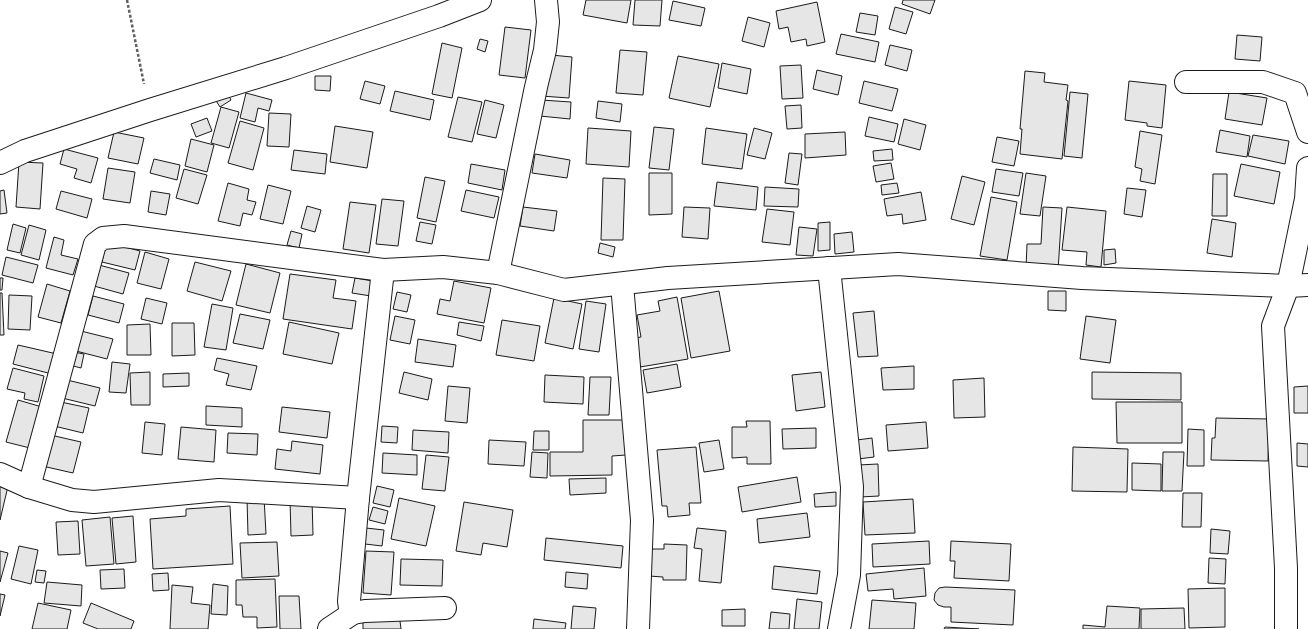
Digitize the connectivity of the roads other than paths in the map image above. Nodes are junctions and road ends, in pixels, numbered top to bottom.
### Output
1 (480, 0) edge
2 (546, 0) edge
3 (1186, 82) dead end
4 (1308, 132) edge
5 (0, 163) edge
6 (1308, 168) edge
7 (829, 268) junction
8 (383, 270) junction
9 (498, 273) junction
10 (622, 284) junction
11 (1298, 285) edge
12 (0, 474) edge
13 (29, 486) junction
14 (358, 498) junction
15 (445, 608) dead end
16 (353, 613) junction
17 (329, 629) edge
18 (638, 629) edge
19 (839, 629) edge
20 (1286, 629) edge

1 - 5 street
2 - 9 street
3 - 4 street
6 - 11 street
7 - 10 street
7 - 11 street
7 - 19 street
8 - 9 street
8 - 13 street
8 - 14 street
9 - 10 street
10 - 18 street
11 - 20 street
12 - 13 street
13 - 14 street
14 - 16 street
15 - 16 street
16 - 17 street

